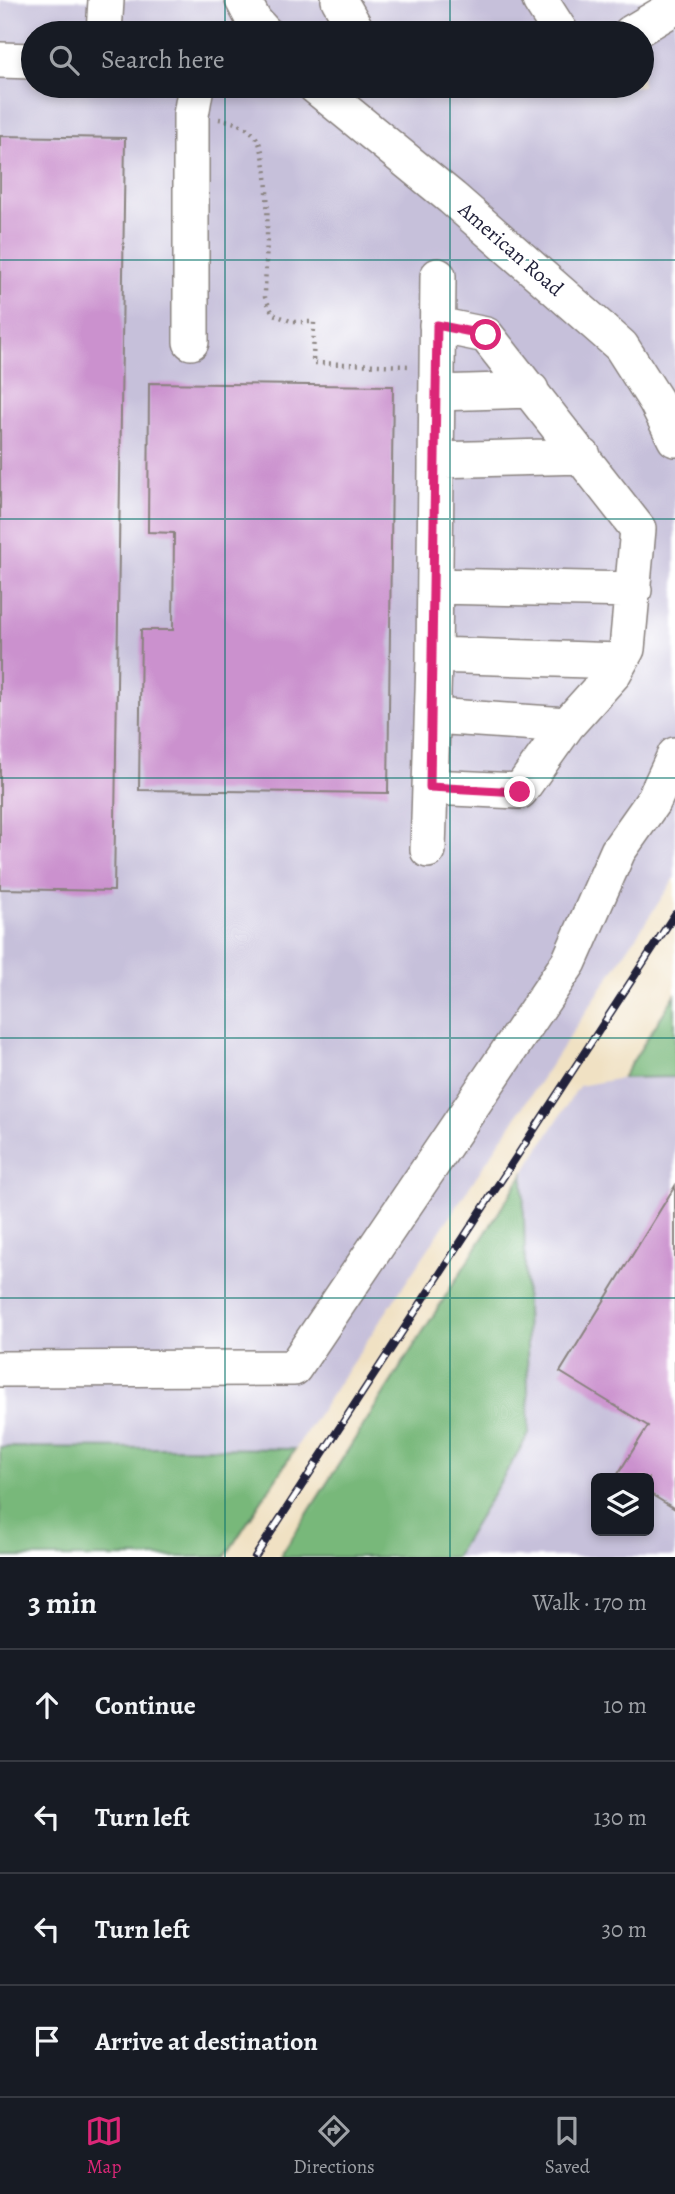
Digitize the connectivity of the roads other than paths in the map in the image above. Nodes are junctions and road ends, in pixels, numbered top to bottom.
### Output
1 (106, 0) edge
2 (339, 0) edge
3 (540, 0) edge
4 (675, 7) edge
5 (105, 21) edge
6 (351, 21) edge
7 (553, 21) edge
8 (651, 21) edge
9 (0, 60) edge
10 (21, 61) edge
11 (330, 98) edge
12 (193, 100) edge
13 (438, 276) dead end
14 (437, 325) junction
15 (191, 342) dead end
16 (531, 390) junction
17 (437, 393) junction
18 (675, 439) edge
19 (583, 456) junction
20 (436, 460) junction
21 (435, 586) junction
22 (634, 590) junction
23 (434, 654) junction
24 (620, 662) junction
25 (433, 716) junction
26 (567, 725) junction
27 (675, 755) edge
28 (430, 787) junction
29 (429, 850) dead end
30 (0, 1369) edge

1 - 5 street
2 - 6 street
3 - 7 street
4 - 8 street
9 - 10 street
11 - 18 street, American Road
12 - 15 street
13 - 14 street
14 - 16 street
14 - 17 street
16 - 17 street
16 - 19 street
17 - 20 street
19 - 20 street
19 - 22 street
20 - 21 street
21 - 22 street
21 - 23 street
22 - 24 street
23 - 24 street
23 - 25 street
24 - 26 street
25 - 26 street
25 - 28 street
26 - 28 street
27 - 30 street
28 - 29 street

